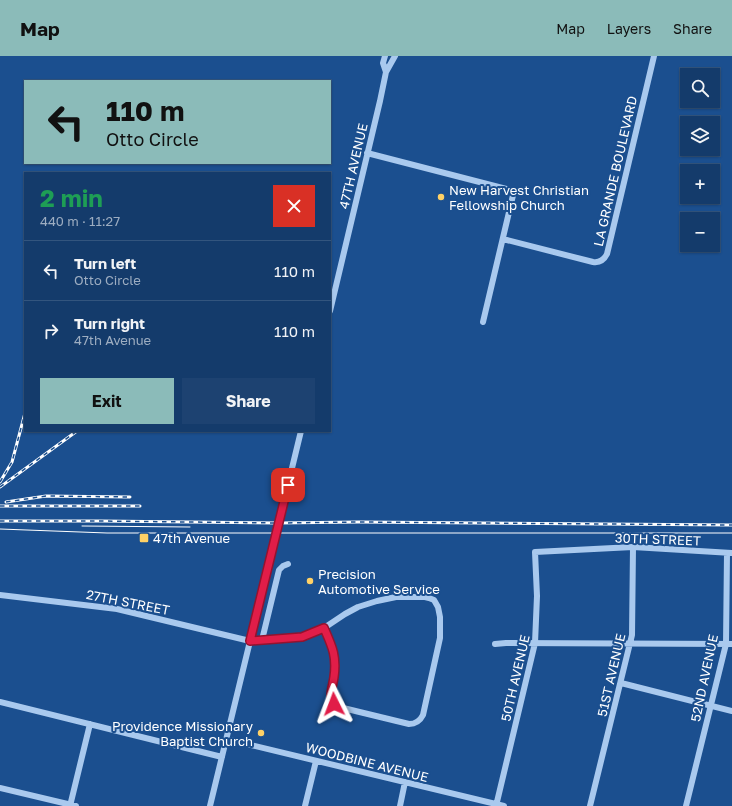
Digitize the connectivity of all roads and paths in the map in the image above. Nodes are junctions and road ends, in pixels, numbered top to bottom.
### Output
1 (385, 56) edge
2 (395, 56) edge
3 (654, 56) edge
4 (386, 72) junction
5 (367, 153) junction
6 (503, 239) junction
7 (331, 307) edge
8 (483, 322) dead end
9 (301, 432) edge
10 (633, 547) junction
11 (535, 552) joint
12 (730, 553) edge
13 (288, 564) dead end
14 (0, 595) edge
15 (324, 628) junction
16 (262, 640) junction
17 (250, 641) junction
18 (535, 643) junction
19 (495, 644) dead end
20 (630, 644) junction
21 (729, 644) edge
22 (621, 683) junction
23 (0, 702) edge
24 (710, 706) junction
25 (732, 711) edge
26 (90, 724) junction
27 (226, 739) junction
28 (222, 757) junction
29 (316, 761) junction
30 (406, 782) junction
31 (0, 788) edge
32 (496, 805) edge
33 (72, 806) edge
34 (210, 806) edge
35 (305, 806) edge
36 (400, 806) edge
37 (504, 806) edge
38 (590, 806) edge
39 (686, 806) edge

1 - 4 street, 47TH AVENUE
2 - 4 street, 47TH AVENUE
3 - 6 street, LA GRANDE BOULEVARD
4 - 5 street, 47TH AVENUE
5 - 6 street
5 - 7 street, 47TH AVENUE
6 - 8 street
9 - 17 street
10 - 11 street, 30TH STREET
10 - 12 street, 30TH STREET
10 - 20 street, 51ST AVENUE
11 - 18 street, 50TH AVENUE
12 - 21 street, 52ND AVENUE
13 - 16 street
14 - 17 street, 27TH STREET
15 - 15 street, 27TH STREET
15 - 16 street, 27TH STREET
16 - 17 street, 27TH STREET
17 - 27 street
18 - 19 street
18 - 20 street
18 - 32 street, 50TH AVENUE
20 - 21 street
20 - 22 street, 51ST AVENUE
21 - 24 street, 52ND AVENUE
22 - 24 street
22 - 38 street, 51ST AVENUE
23 - 26 street
24 - 25 street
24 - 39 street, 52ND AVENUE
26 - 28 street
26 - 33 street
27 - 28 street
27 - 29 street, WOODBINE AVENUE
28 - 34 street
29 - 30 street, WOODBINE AVENUE
29 - 35 street
30 - 32 street, WOODBINE AVENUE
30 - 36 street
31 - 33 street
32 - 37 street, WOODBINE AVENUE

